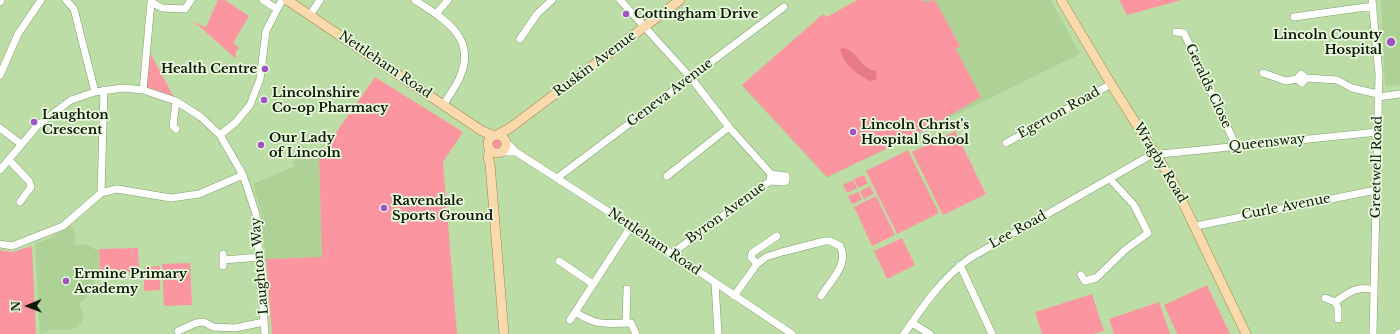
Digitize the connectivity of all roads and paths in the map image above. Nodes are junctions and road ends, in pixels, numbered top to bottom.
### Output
1 (41, 0) edge
2 (66, 0) edge
3 (191, 0) edge
4 (263, 0) edge
5 (282, 0) edge
6 (287, 0) edge
7 (320, 0) edge
8 (415, 0) edge
9 (448, 0) edge
10 (552, 0) edge
11 (620, 0) edge
12 (680, 0) edge
13 (1061, 0) edge
14 (150, 1) edge
15 (1372, 3) edge
16 (784, 7) dead end
17 (277, 9) junction
18 (436, 14) junction
19 (310, 15) junction
20 (1294, 17) dead end
21 (644, 28) junction
22 (1176, 32) dead end
23 (520, 38) dead end
24 (1263, 73) dead end
25 (0, 75) edge
26 (691, 78) junction
27 (1111, 84) junction
28 (104, 90) junction
29 (143, 90) junction
30 (95, 92) junction
31 (1400, 94) edge
32 (1378, 95) junction
33 (176, 101) junction
34 (444, 104) junction
35 (729, 127) junction
36 (0, 128) edge
37 (172, 128) dead end
38 (510, 128) junction
39 (482, 130) junction
40 (1378, 132) junction
41 (220, 135) junction
42 (496, 136) junction
43 (506, 141) junction
44 (1006, 143) dead end
45 (21, 144) junction
46 (1236, 146) junction
47 (489, 147) junction
48 (516, 152) junction
49 (501, 153) junction
50 (1156, 154) junction
51 (9, 160) junction
52 (490, 164) junction
53 (0, 170) edge
54 (243, 175) junction
55 (667, 176) dead end
56 (557, 178) junction
57 (1110, 179) junction
58 (1376, 190) junction
59 (101, 193) junction
60 (20, 202) dead end
61 (630, 226) junction
62 (1196, 226) junction
63 (777, 236) dead end
64 (0, 244) edge
65 (671, 254) junction
66 (261, 257) junction
67 (223, 260) dead end
68 (559, 261) dead end
69 (756, 264) junction
70 (960, 265) junction
71 (1082, 275) dead end
72 (715, 283) junction
73 (593, 284) junction
74 (627, 289) dead end
75 (1374, 290) junction
76 (821, 291) dead end
77 (734, 296) junction
78 (1325, 298) dead end
79 (1336, 302) junction
80 (576, 312) junction
81 (1338, 319) dead end
82 (570, 320) dead end
83 (264, 322) junction
84 (626, 322) junction
85 (912, 323) junction
86 (178, 330) edge
87 (265, 334) edge
88 (504, 334) edge
89 (636, 334) edge
90 (718, 334) edge
91 (792, 334) edge
92 (904, 334) edge
93 (930, 334) edge
94 (992, 334) edge
95 (1246, 334) edge
96 (1373, 334) edge

1 - 25 street
2 - 30 street
3 - 14 street
4 - 17 street
5 - 17 street
6 - 19 main road, Nettleham Road
7 - 19 street
8 - 18 street
9 - 18 street
10 - 23 street
11 - 21 street
12 - 21 main road, Ruskin Avenue
13 - 27 main road, Wragby Road
14 - 29 street
15 - 20 street
15 - 32 street, Greetwell Road
16 - 26 street, Geneva Avenue
17 - 41 street
18 - 34 street
19 - 34 main road, Nettleham Road
21 - 26 street
21 - 38 main road, Ruskin Avenue
22 - 46 street, Geralds Close
24 - 32 street
26 - 35 street
26 - 56 street, Geneva Avenue
27 - 44 street, Egerton Road
27 - 50 main road, Wragby Road
28 - 29 street, Laughton Way
28 - 30 street, Laughton Way
28 - 59 street
29 - 33 street, Laughton Way
30 - 45 street, Laughton Way
31 - 32 street
32 - 40 street, Greetwell Road
33 - 37 street
33 - 41 street, Laughton Way
34 - 39 main road, Nettleham Road
35 - 55 street
35 - 65 street, Byron Avenue
36 - 45 street
38 - 42 main road, Ruskin Avenue
38 - 43 main road
39 - 42 main road, Nettleham Road
39 - 47 main road
40 - 46 street, Queensway
40 - 58 street, Greetwell Road
41 - 54 street, Laughton Way
42 - 43 main road
42 - 47 main road
43 - 48 street, Nettleham Road
43 - 49 main road
45 - 51 street, Laughton Way
46 - 50 street, Queensway
47 - 49 main road
47 - 52 main road
48 - 49 street
48 - 56 street, Nettleham Road
49 - 52 main road
50 - 57 street, Lee Road
50 - 62 main road, Wragby Road
51 - 53 street, Laughton Way
51 - 60 street
52 - 88 main road
54 - 59 street
54 - 66 street, Laughton Way
56 - 61 street, Nettleham Road
57 - 70 street, Lee Road
57 - 71 street
58 - 62 street, Curle Avenue
58 - 75 street, Greetwell Road
59 - 64 street
61 - 65 street, Nettleham Road
61 - 73 street
62 - 95 main road, Wragby Road
63 - 69 street
65 - 72 street, Nettleham Road
66 - 67 street
66 - 83 street, Laughton Way
68 - 73 street
69 - 76 street
69 - 77 street
70 - 85 street, Lee Road
70 - 94 street
72 - 77 street, Nettleham Road
72 - 90 street
73 - 80 street
74 - 84 street
75 - 79 street
75 - 96 street, Greetwell Road
77 - 91 street, Nettleham Road
78 - 79 street
79 - 81 street
80 - 82 street
80 - 84 street
83 - 86 street
83 - 87 street, Laughton Way
84 - 89 street
85 - 92 street, Lee Road
85 - 93 street

